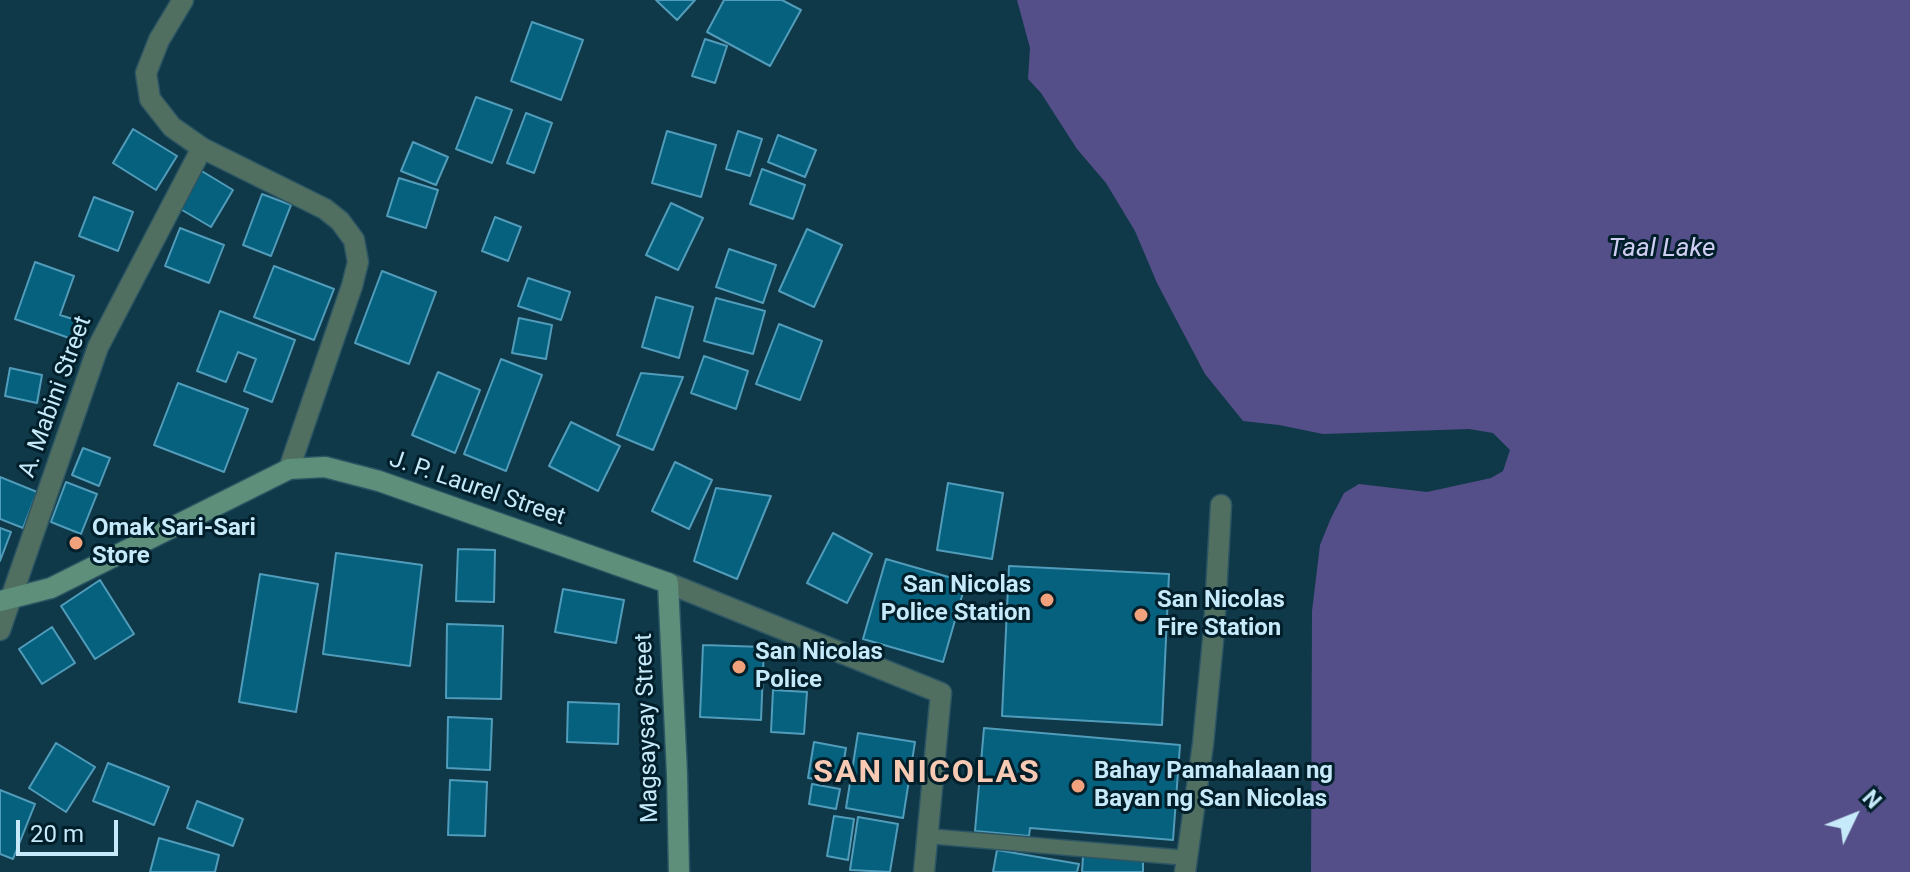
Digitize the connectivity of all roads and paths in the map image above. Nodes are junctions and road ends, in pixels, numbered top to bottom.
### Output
1 (183, 0) edge
2 (202, 148) junction
3 (289, 469) junction
4 (1221, 505) dead end
5 (668, 583) junction
6 (6, 601) edge
7 (0, 630) edge
8 (927, 836) junction
9 (1186, 865) edge
10 (679, 872) edge
11 (924, 872) edge

1 - 2 street
2 - 3 street
2 - 6 street, A. Mabini Street
3 - 5 main road, J. P. Laurel Street
3 - 6 main road, J. P. Laurel Street
4 - 9 street
5 - 8 street, J. P. Laurel Street
5 - 10 main road, Magsaysay Street
6 - 7 street, A. Mabini Street
8 - 9 lane
8 - 11 street

